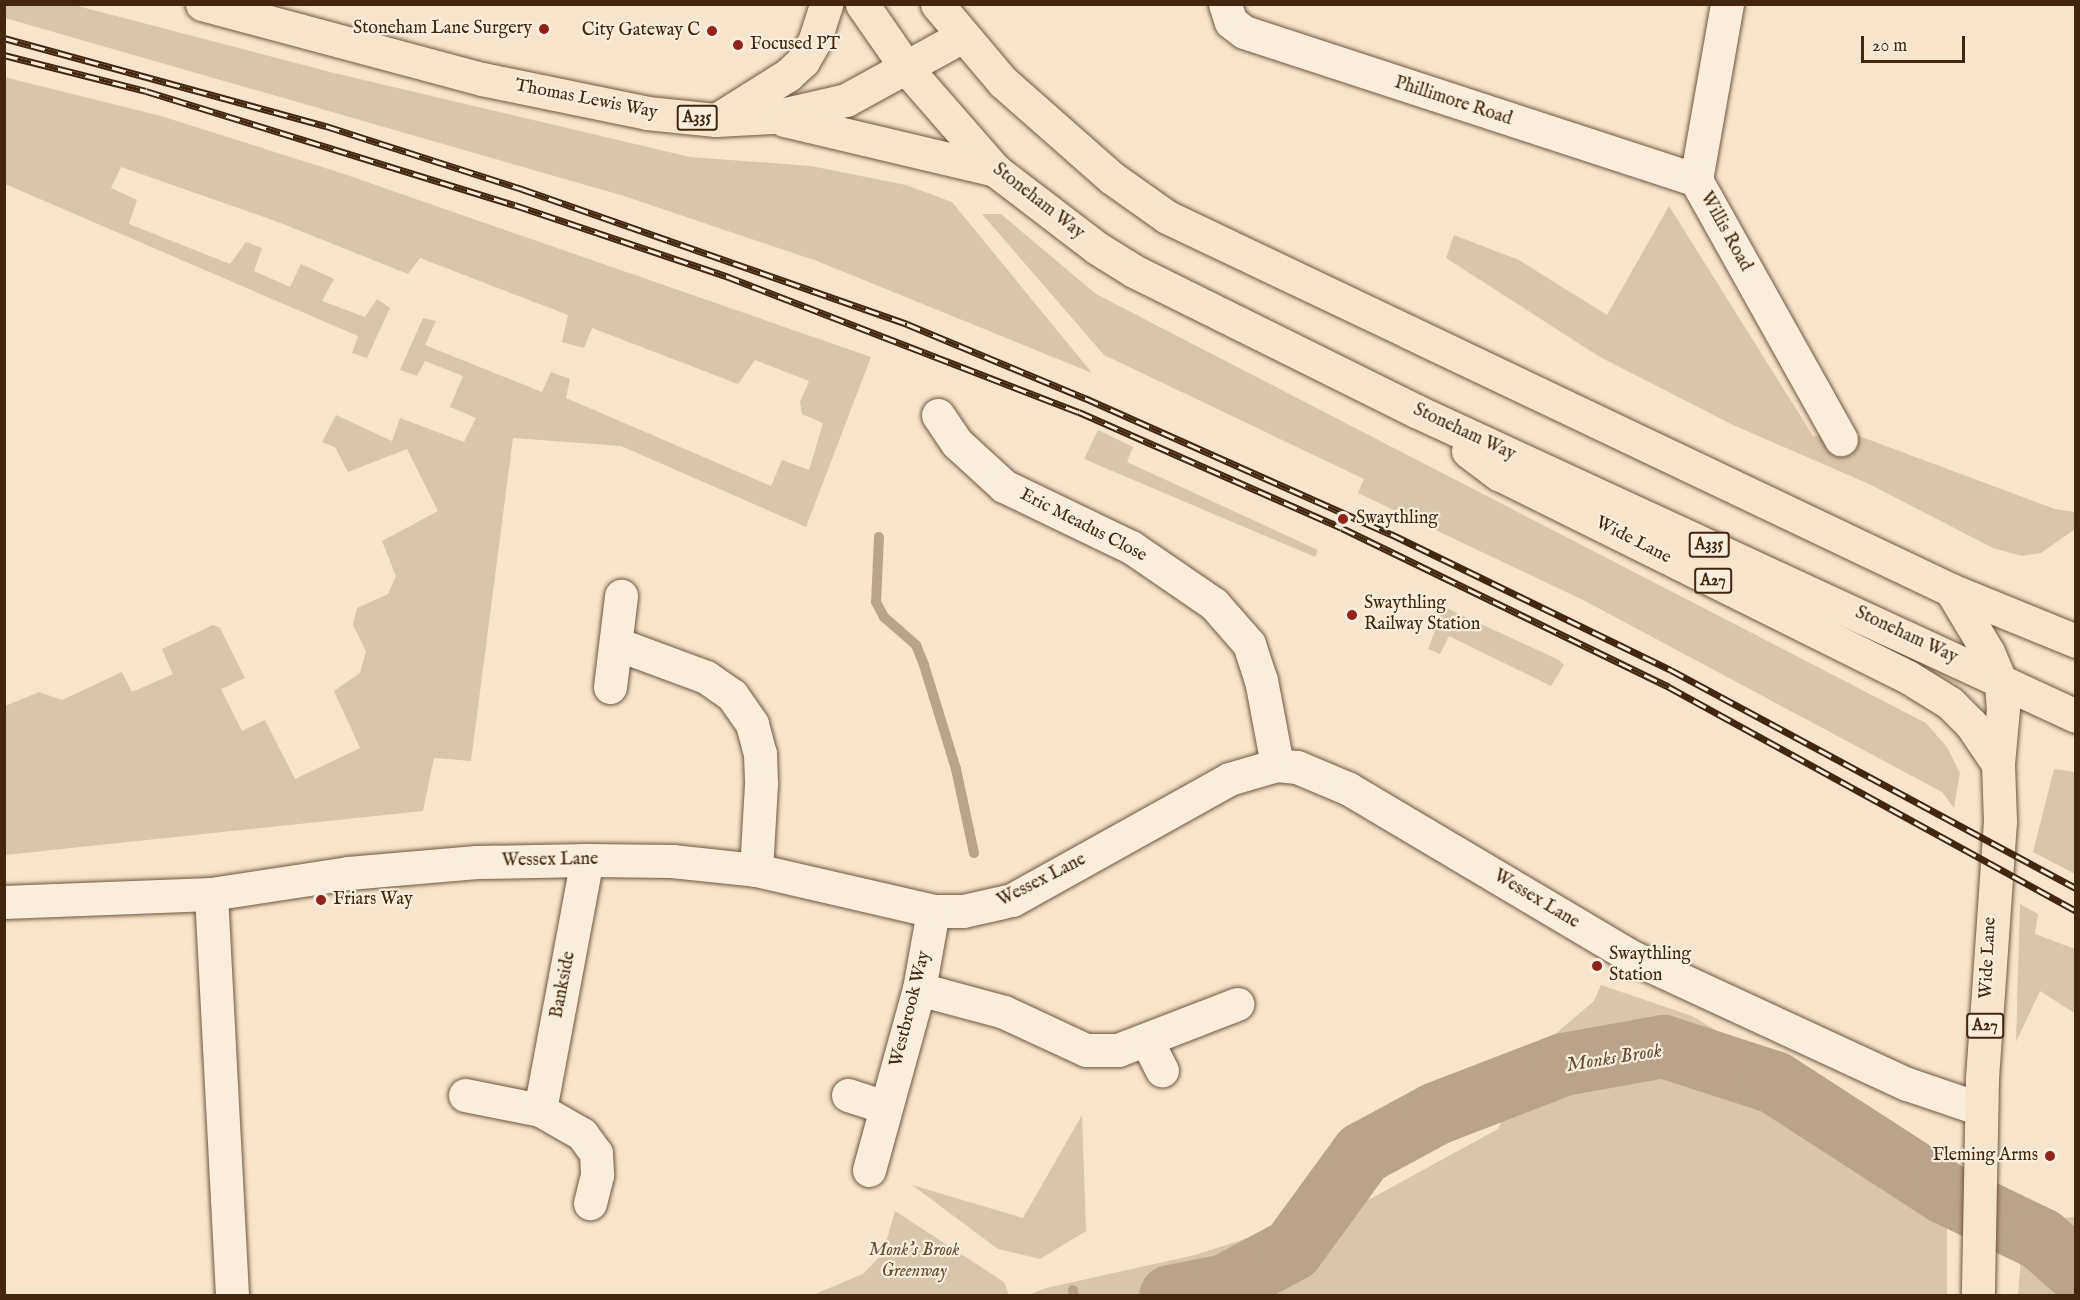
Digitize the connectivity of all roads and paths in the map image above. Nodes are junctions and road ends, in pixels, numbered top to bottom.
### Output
1 (202, 4) edge
2 (826, 4) edge
3 (862, 4) edge
4 (937, 4) edge
5 (1225, 4) edge
6 (1727, 4) edge
7 (961, 37) junction
8 (907, 69) junction
9 (772, 117) junction
10 (716, 120) junction
11 (995, 170) junction
12 (1696, 180) junction
13 (1416, 411) junction
14 (938, 415) dead end
15 (1841, 439) dead end
16 (1951, 590) junction
17 (621, 596) dead end
18 (2076, 641) edge
19 (617, 644) junction
20 (2001, 682) junction
21 (610, 687) dead end
22 (2076, 716) edge
23 (1998, 764) junction
24 (1276, 765) junction
25 (587, 860) junction
26 (756, 870) junction
27 (211, 894) junction
28 (4, 902) edge
29 (933, 911) junction
30 (919, 989) junction
31 (1237, 1004) dead end
32 (1147, 1041) junction
33 (1162, 1070) dead end
34 (465, 1095) dead end
35 (848, 1095) dead end
36 (886, 1107) junction
37 (1982, 1108) junction
38 (540, 1110) junction
39 (869, 1170) dead end
40 (590, 1203) dead end
41 (232, 1296) edge
42 (1978, 1296) edge

1 - 10 main road, Thomas Lewis Way / A335
2 - 10 main road
3 - 8 main road, A335
4 - 7 main road
5 - 12 street, Phillimore Road
6 - 12 street, Willis Road
7 - 8 main road, Thomas Lewis Way / A335
7 - 16 main road
8 - 9 main road, Thomas Lewis Way / A335
8 - 11 main road, Stoneham Way / A335
9 - 10 main road, Thomas Lewis Way / A335
9 - 11 main road
11 - 13 main road, Stoneham Way / A335
12 - 15 street, Willis Road
13 - 20 main road, Stoneham Way / A335
13 - 23 main road, Wide Lane / A27
14 - 24 street, Eric Meadus Close
16 - 18 main road
16 - 20 main road, Wide Lane / A27
17 - 19 street
19 - 21 street
19 - 26 street
20 - 22 main road, Stoneham Way / A335
20 - 23 main road, Wide Lane / A27
23 - 37 main road, Wide Lane / A27
24 - 29 street, Wessex Lane
24 - 37 street, Wessex Lane
25 - 26 street, Wessex Lane
25 - 27 street, Wessex Lane
25 - 38 street, Bankside
26 - 29 street, Wessex Lane
27 - 28 street, Wessex Lane
27 - 41 street
29 - 30 street, Westbrook Way
30 - 32 street
30 - 36 street, Westbrook Way
31 - 32 street
32 - 33 street
34 - 38 street
35 - 36 street
36 - 39 street, Westbrook Way
37 - 42 main road, Wide Lane / A27
38 - 40 street

